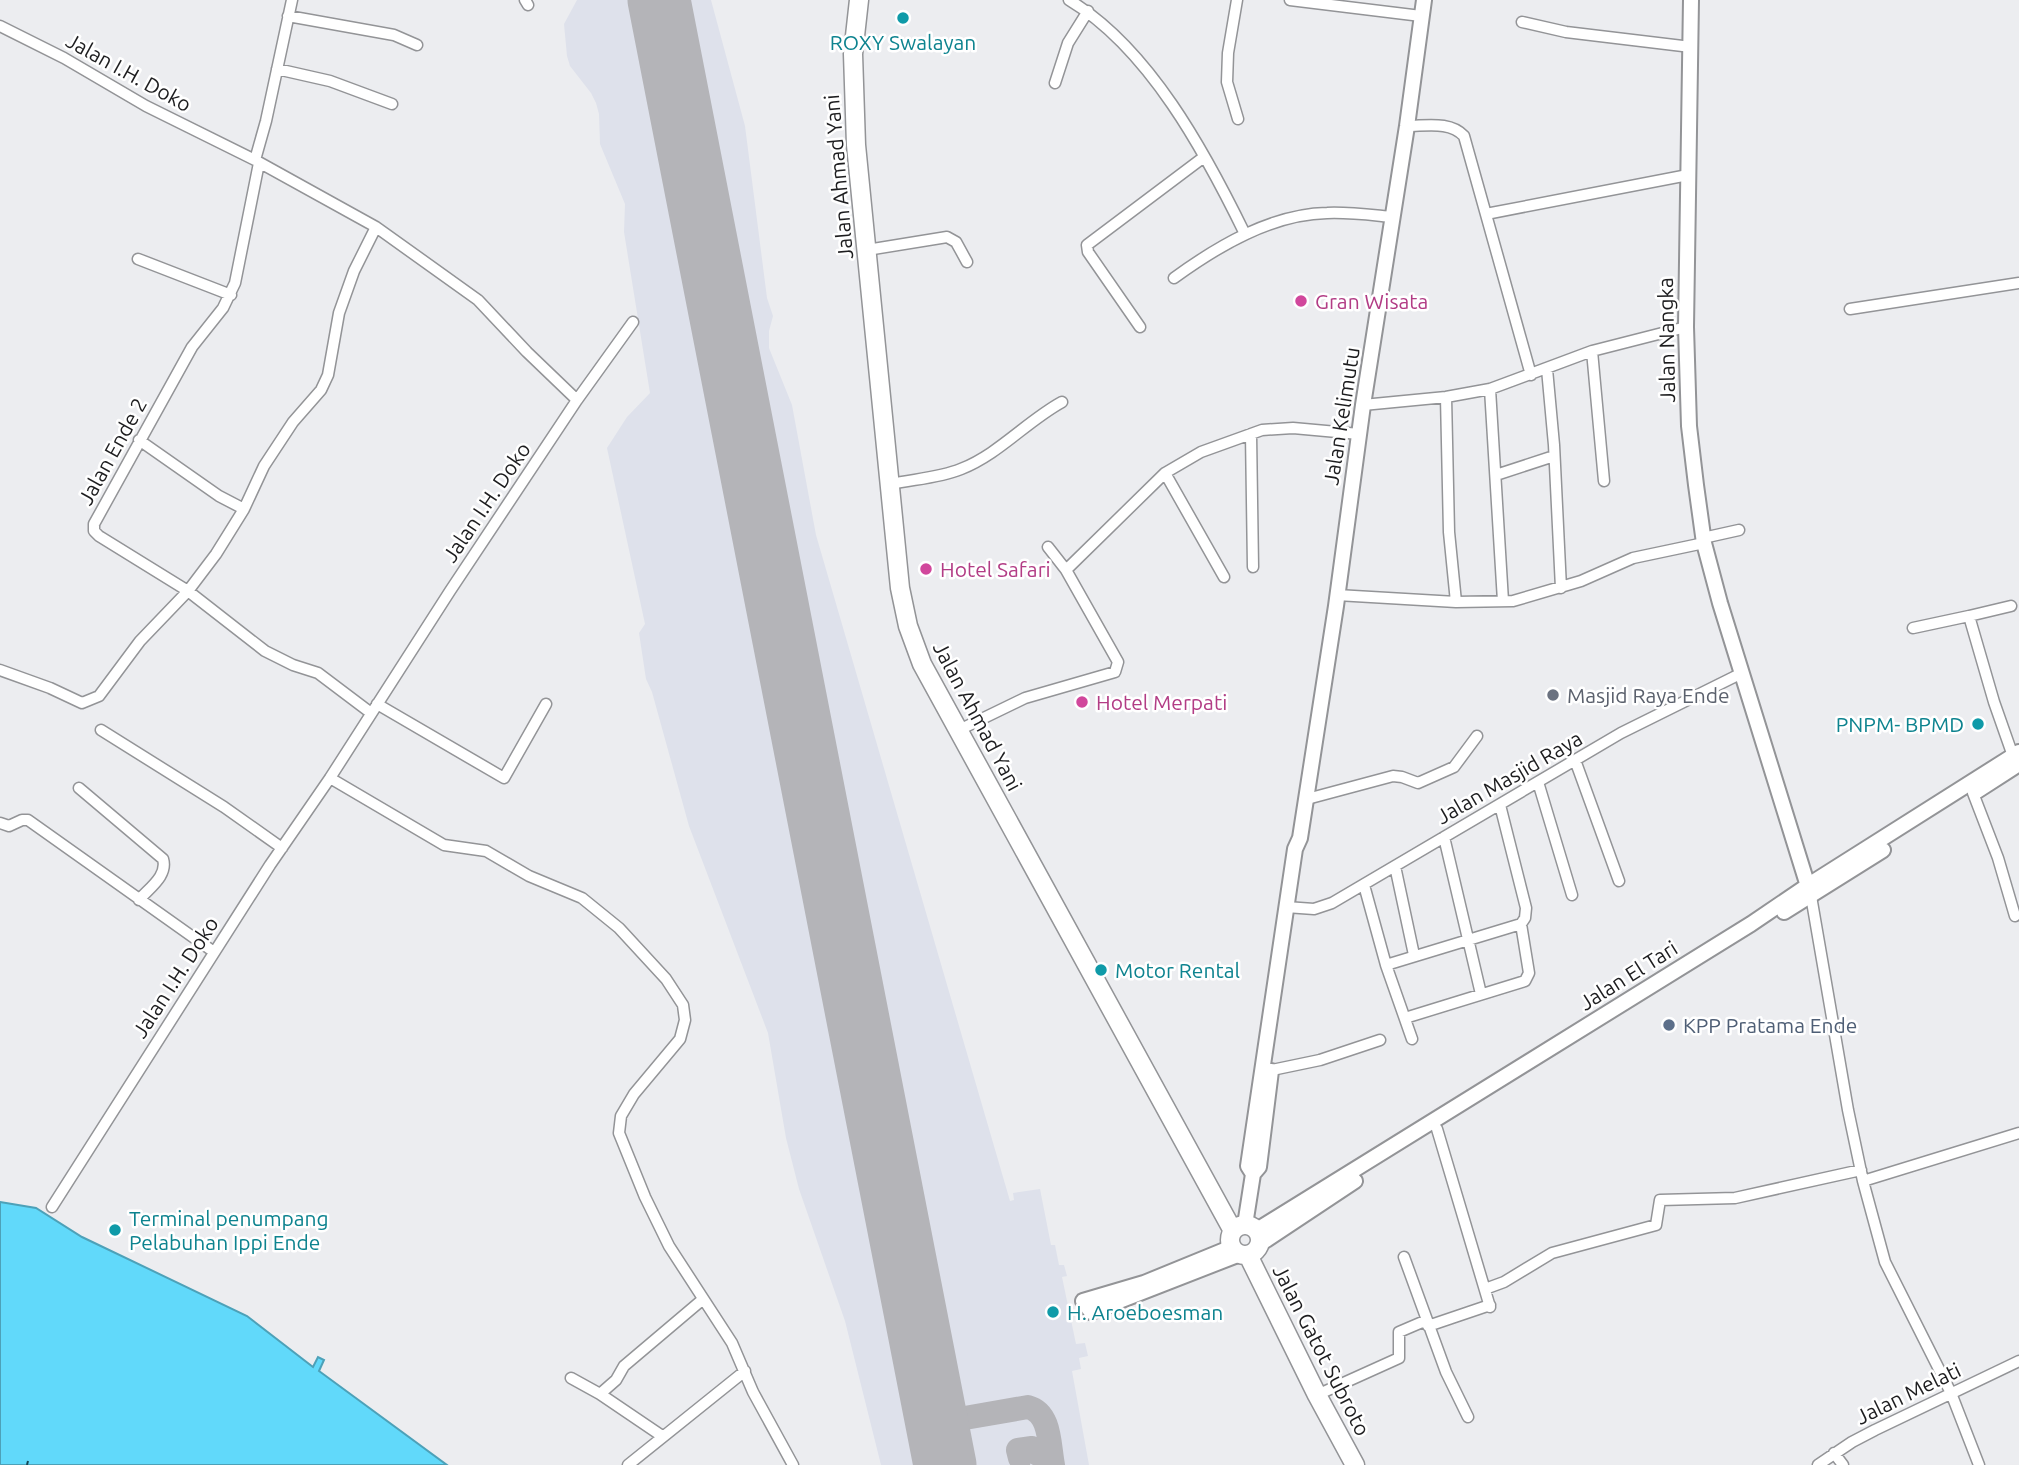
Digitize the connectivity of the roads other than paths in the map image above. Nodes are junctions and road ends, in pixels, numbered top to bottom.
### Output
1 (292, 0) edge
2 (859, 0) edge
3 (1069, 0) edge
4 (1237, 0) edge
5 (1290, 0) edge
6 (1424, 0) edge
7 (1690, 0) edge
8 (1302, 1) edge
9 (1088, 12) junction
10 (288, 16) junction
11 (1421, 16) junction
12 (1522, 22) dead end
13 (0, 26) edge
14 (417, 45) dead end
15 (1690, 47) junction
16 (277, 69) junction
17 (1055, 83) dead end
18 (392, 104) dead end
19 (1238, 119) dead end
20 (1407, 126) junction
21 (1204, 157) junction
22 (257, 162) junction
23 (1688, 175) junction
24 (1486, 214) junction
25 (1393, 216) junction
26 (376, 227) junction
27 (1245, 234) junction
28 (867, 250) junction
29 (138, 259) dead end
30 (967, 262) dead end
31 (1174, 278) dead end
32 (2019, 283) edge
33 (231, 295) junction
34 (1850, 309) dead end
35 (634, 322) dead end
36 (1140, 327) dead end
37 (1686, 327) junction
38 (1592, 351) junction
39 (1547, 369) junction
40 (1531, 375) junction
41 (1490, 388) junction
42 (1446, 397) junction
43 (577, 400) junction
44 (1062, 402) dead end
45 (1363, 405) junction
46 (1251, 433) junction
47 (1359, 434) junction
48 (139, 440) junction
49 (1554, 456) junction
50 (1164, 473) junction
51 (1496, 475) junction
52 (1604, 481) dead end
53 (891, 484) junction
54 (244, 509) junction
55 (1739, 530) dead end
56 (1704, 540) junction
57 (1048, 547) dead end
58 (1253, 567) dead end
59 (1066, 569) junction
60 (1224, 577) dead end
61 (1561, 588) junction
62 (188, 591) junction
63 (1337, 595) junction
64 (1503, 601) junction
65 (1456, 602) junction
66 (2011, 606) dead end
67 (1969, 616) junction
68 (1913, 628) dead end
69 (0, 670) edge
70 (1742, 673) junction
71 (546, 704) dead end
72 (374, 709) junction
73 (101, 730) dead end
74 (959, 730) junction
75 (1477, 736) dead end
76 (2017, 758) edge
77 (1575, 760) junction
78 (330, 778) junction
79 (1538, 782) junction
80 (79, 788) dead end
81 (1973, 793) junction
82 (1307, 799) junction
83 (1500, 805) junction
84 (0, 823) edge
85 (1444, 837) junction
86 (282, 848) junction
87 (1395, 866) junction
88 (1619, 881) dead end
89 (1364, 885) junction
90 (1809, 890) junction
91 (1572, 895) dead end
92 (139, 900) junction
93 (1291, 908) junction
94 (2015, 916) dead end
95 (1521, 923) junction
96 (1470, 938) junction
97 (214, 952) junction
98 (1415, 955) junction
99 (1386, 965) junction
100 (1482, 994) junction
101 (1405, 1018) junction
102 (1412, 1039) dead end
103 (1380, 1040) dead end
104 (1535, 1062) junction
105 (1272, 1070) junction
106 (1437, 1129) junction
107 (2019, 1133) edge
108 (1861, 1170) junction
109 (1253, 1174) junction
110 (1863, 1181) junction
111 (52, 1208) dead end
112 (1245, 1241) junction
113 (1404, 1257) dead end
114 (1485, 1289) junction
115 (702, 1300) junction
116 (1087, 1307) dead end
117 (1428, 1323) junction
118 (2019, 1361) edge
119 (745, 1371) junction
120 (571, 1378) dead end
121 (1951, 1393) junction
122 (600, 1394) junction
123 (1317, 1395) junction
124 (1468, 1417) dead end
125 (662, 1436) junction
126 (1834, 1453) junction
127 (628, 1465) edge
128 (793, 1465) edge
129 (1355, 1465) edge
130 (1818, 1465) edge
131 (1843, 1465) edge
132 (1979, 1465) edge

1 - 10 street, Jalan Ende 2
2 - 28 highway, Jalan Ahmad Yani
3 - 9 street
4 - 19 street
5 - 8 street
6 - 11 street, Jalan Kelimutu
7 - 15 street, Jalan Nangka
8 - 11 street
9 - 17 street
9 - 21 street
10 - 14 street
10 - 16 street, Jalan Ende 2
11 - 20 street, Jalan Kelimutu
12 - 15 street
13 - 22 street, Jalan I.H. Doko
15 - 23 street, Jalan Nangka
16 - 18 street
16 - 22 street, Jalan Ende 2
20 - 24 street
20 - 25 street, Jalan Kelimutu
21 - 27 street
21 - 36 street
22 - 26 street, Jalan I.H. Doko
22 - 33 street, Jalan Ende 2
23 - 24 street
23 - 37 street, Jalan Nangka
24 - 40 street
25 - 27 street
25 - 45 street, Jalan Kelimutu
26 - 43 street, Jalan I.H. Doko
26 - 54 street
27 - 31 street
28 - 30 street
28 - 53 highway, Jalan Ahmad Yani
29 - 33 street
32 - 34 street
33 - 48 street, Jalan Ende 2
35 - 43 street
37 - 38 street
37 - 56 street, Jalan Nangka
38 - 39 street
38 - 52 street
39 - 40 street
39 - 49 street
40 - 41 street
41 - 42 street
41 - 51 street
42 - 45 street
42 - 65 street
43 - 72 street, Jalan I.H. Doko
44 - 53 street
45 - 47 street, Jalan Kelimutu
46 - 47 street
46 - 50 street
46 - 58 street
47 - 63 street, Jalan Kelimutu
48 - 54 street
48 - 62 street, Jalan Ende 2
49 - 51 street
49 - 61 street
50 - 59 street
50 - 60 street
51 - 64 street
53 - 74 highway, Jalan Ahmad Yani
54 - 62 street
55 - 56 street
56 - 61 street
56 - 70 street, Jalan Nangka
57 - 59 street
59 - 74 street
61 - 64 street
62 - 69 street
62 - 72 street, Jalan Ende 2
63 - 65 street
63 - 82 street, Jalan Kelimutu
64 - 65 street
66 - 67 street
67 - 68 street
67 - 76 street
70 - 77 street, Jalan Masjid Raya
70 - 90 street, Jalan Nangka
71 - 72 street, Jalan Ende 2
72 - 78 street, Jalan I.H. Doko
73 - 86 street
74 - 112 highway, Jalan Ahmad Yani
75 - 82 street
76 - 81 street, Jalan El Tari
76 - 90 street, Jalan El Tari
77 - 79 street, Jalan Masjid Raya
77 - 88 street
78 - 86 street, Jalan I.H. Doko
78 - 115 street
79 - 83 street, Jalan Masjid Raya
79 - 91 street
80 - 92 street
81 - 90 street, Jalan El Tari
81 - 94 street
82 - 93 street, Jalan Kelimutu
83 - 85 street, Jalan Masjid Raya
83 - 95 street
84 - 92 street
85 - 87 street, Jalan Masjid Raya
85 - 96 street
86 - 97 street, Jalan I.H. Doko
87 - 89 street, Jalan Masjid Raya
87 - 98 street
89 - 93 street, Jalan Masjid Raya
89 - 99 street
90 - 104 street, Jalan El Tari
90 - 108 street
92 - 97 street
93 - 105 street
93 - 109 street
95 - 96 street
95 - 100 street
96 - 98 street
96 - 100 street
97 - 111 street, Jalan I.H. Doko
98 - 99 street
99 - 101 street
100 - 101 street
101 - 102 street
103 - 105 street
104 - 106 street, Jalan El Tari
104 - 112 street, Jalan El Tari
105 - 109 street
106 - 112 street, Jalan El Tari
106 - 114 street
107 - 110 street
108 - 110 street
108 - 114 street
109 - 112 street
110 - 121 street
112 - 116 street
112 - 123 highway, Jalan Gatot Subroto
113 - 117 street
114 - 117 street
115 - 119 street
115 - 122 street
117 - 123 street
117 - 124 street
118 - 121 street, Jalan Melati
119 - 125 street
119 - 128 street
120 - 122 street
121 - 126 street, Jalan Melati
121 - 132 street
122 - 125 street
123 - 129 highway, Jalan Gatot Subroto
125 - 127 street
126 - 130 street, Jalan Melati
126 - 131 street

